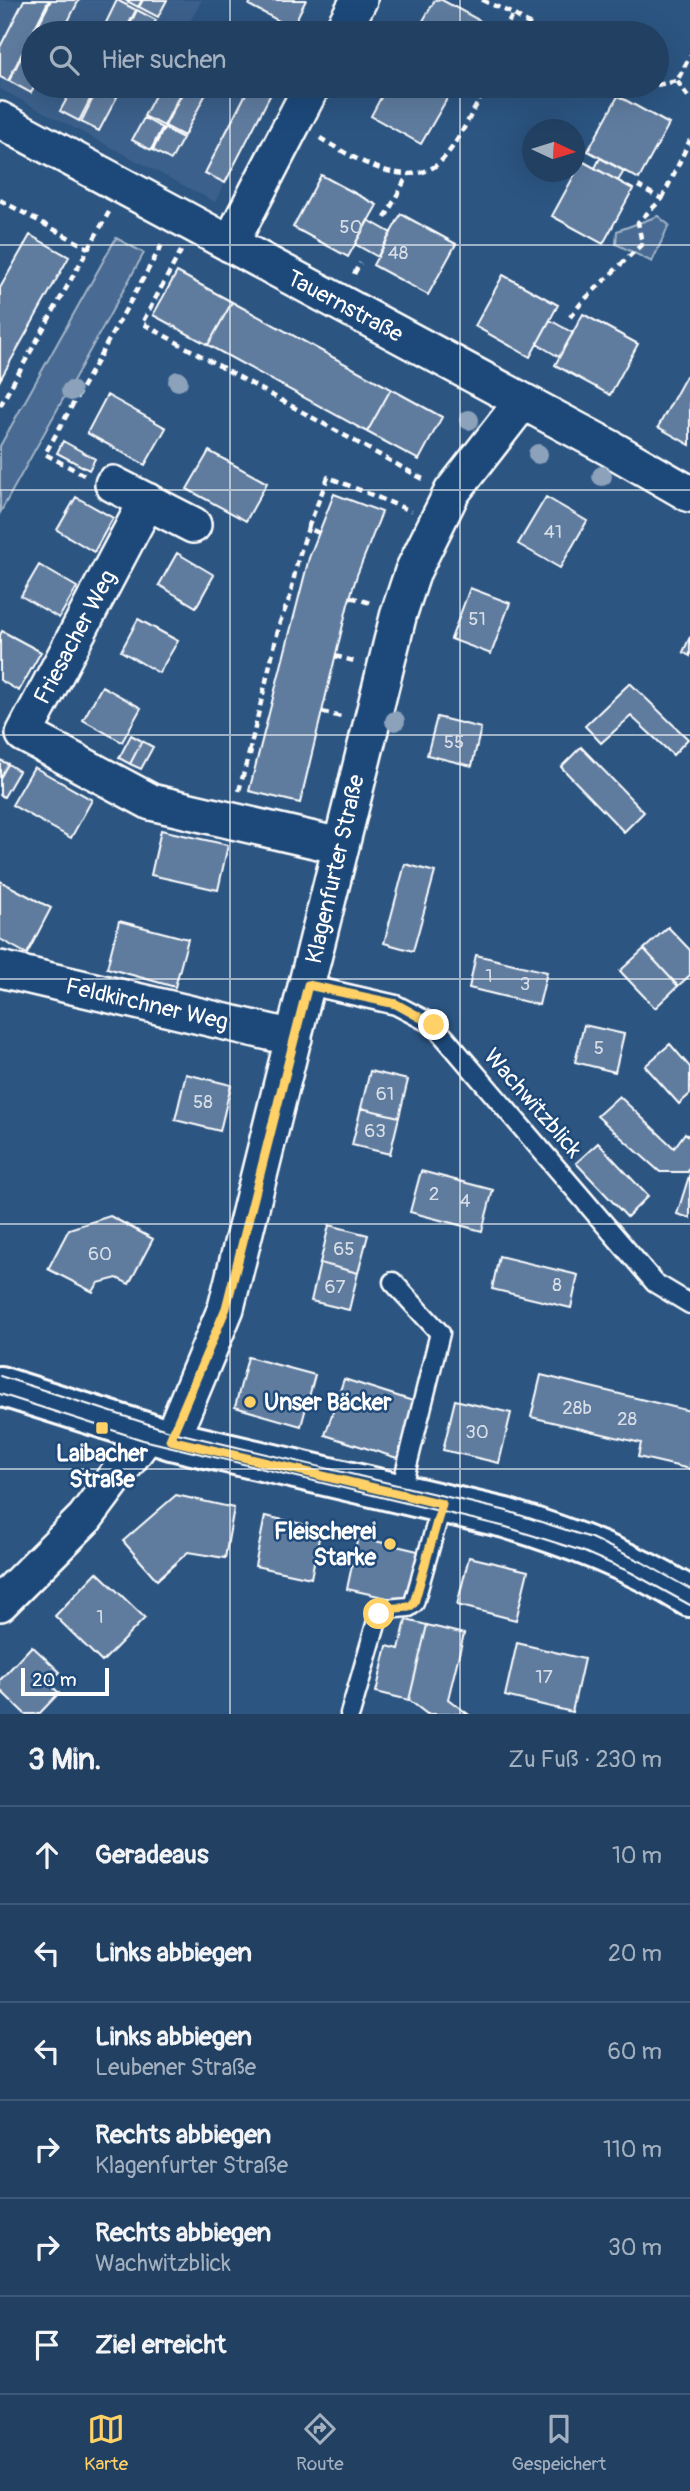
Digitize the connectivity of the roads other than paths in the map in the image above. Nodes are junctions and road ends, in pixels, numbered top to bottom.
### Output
1 (359, 0) edge
2 (348, 21) edge
3 (305, 98) edge
4 (0, 120) edge
5 (230, 244) junction
6 (523, 401) junction
7 (113, 484) road end
8 (690, 494) edge
9 (147, 502) junction
10 (193, 525) dead end
11 (340, 846) junction
12 (0, 969) edge
13 (308, 985) junction
14 (295, 1038) junction
15 (393, 1282) dead end
16 (690, 1304) edge
17 (0, 1386) edge
18 (158, 1436) junction
19 (400, 1494) junction
20 (442, 1504) junction
21 (690, 1597) edge
22 (0, 1604) edge
23 (350, 1714) edge

1 - 2 street
3 - 5 street
4 - 5 street, Tauernstraße
5 - 6 street, Tauernstraße
6 - 8 street, Tauernstraße
6 - 11 street, Klagenfurter Straße
7 - 9 street
9 - 10 street
9 - 11 street, Friesacher Weg
11 - 13 street, Klagenfurter Straße
12 - 14 street, Feldkirchner Weg
13 - 14 street, Klagenfurter Straße
13 - 16 lane, Wachwitzblick
14 - 18 street, Klagenfurter Straße
15 - 19 lane
17 - 18 street
18 - 19 street
18 - 22 street
19 - 20 street
20 - 21 street
20 - 23 lane

